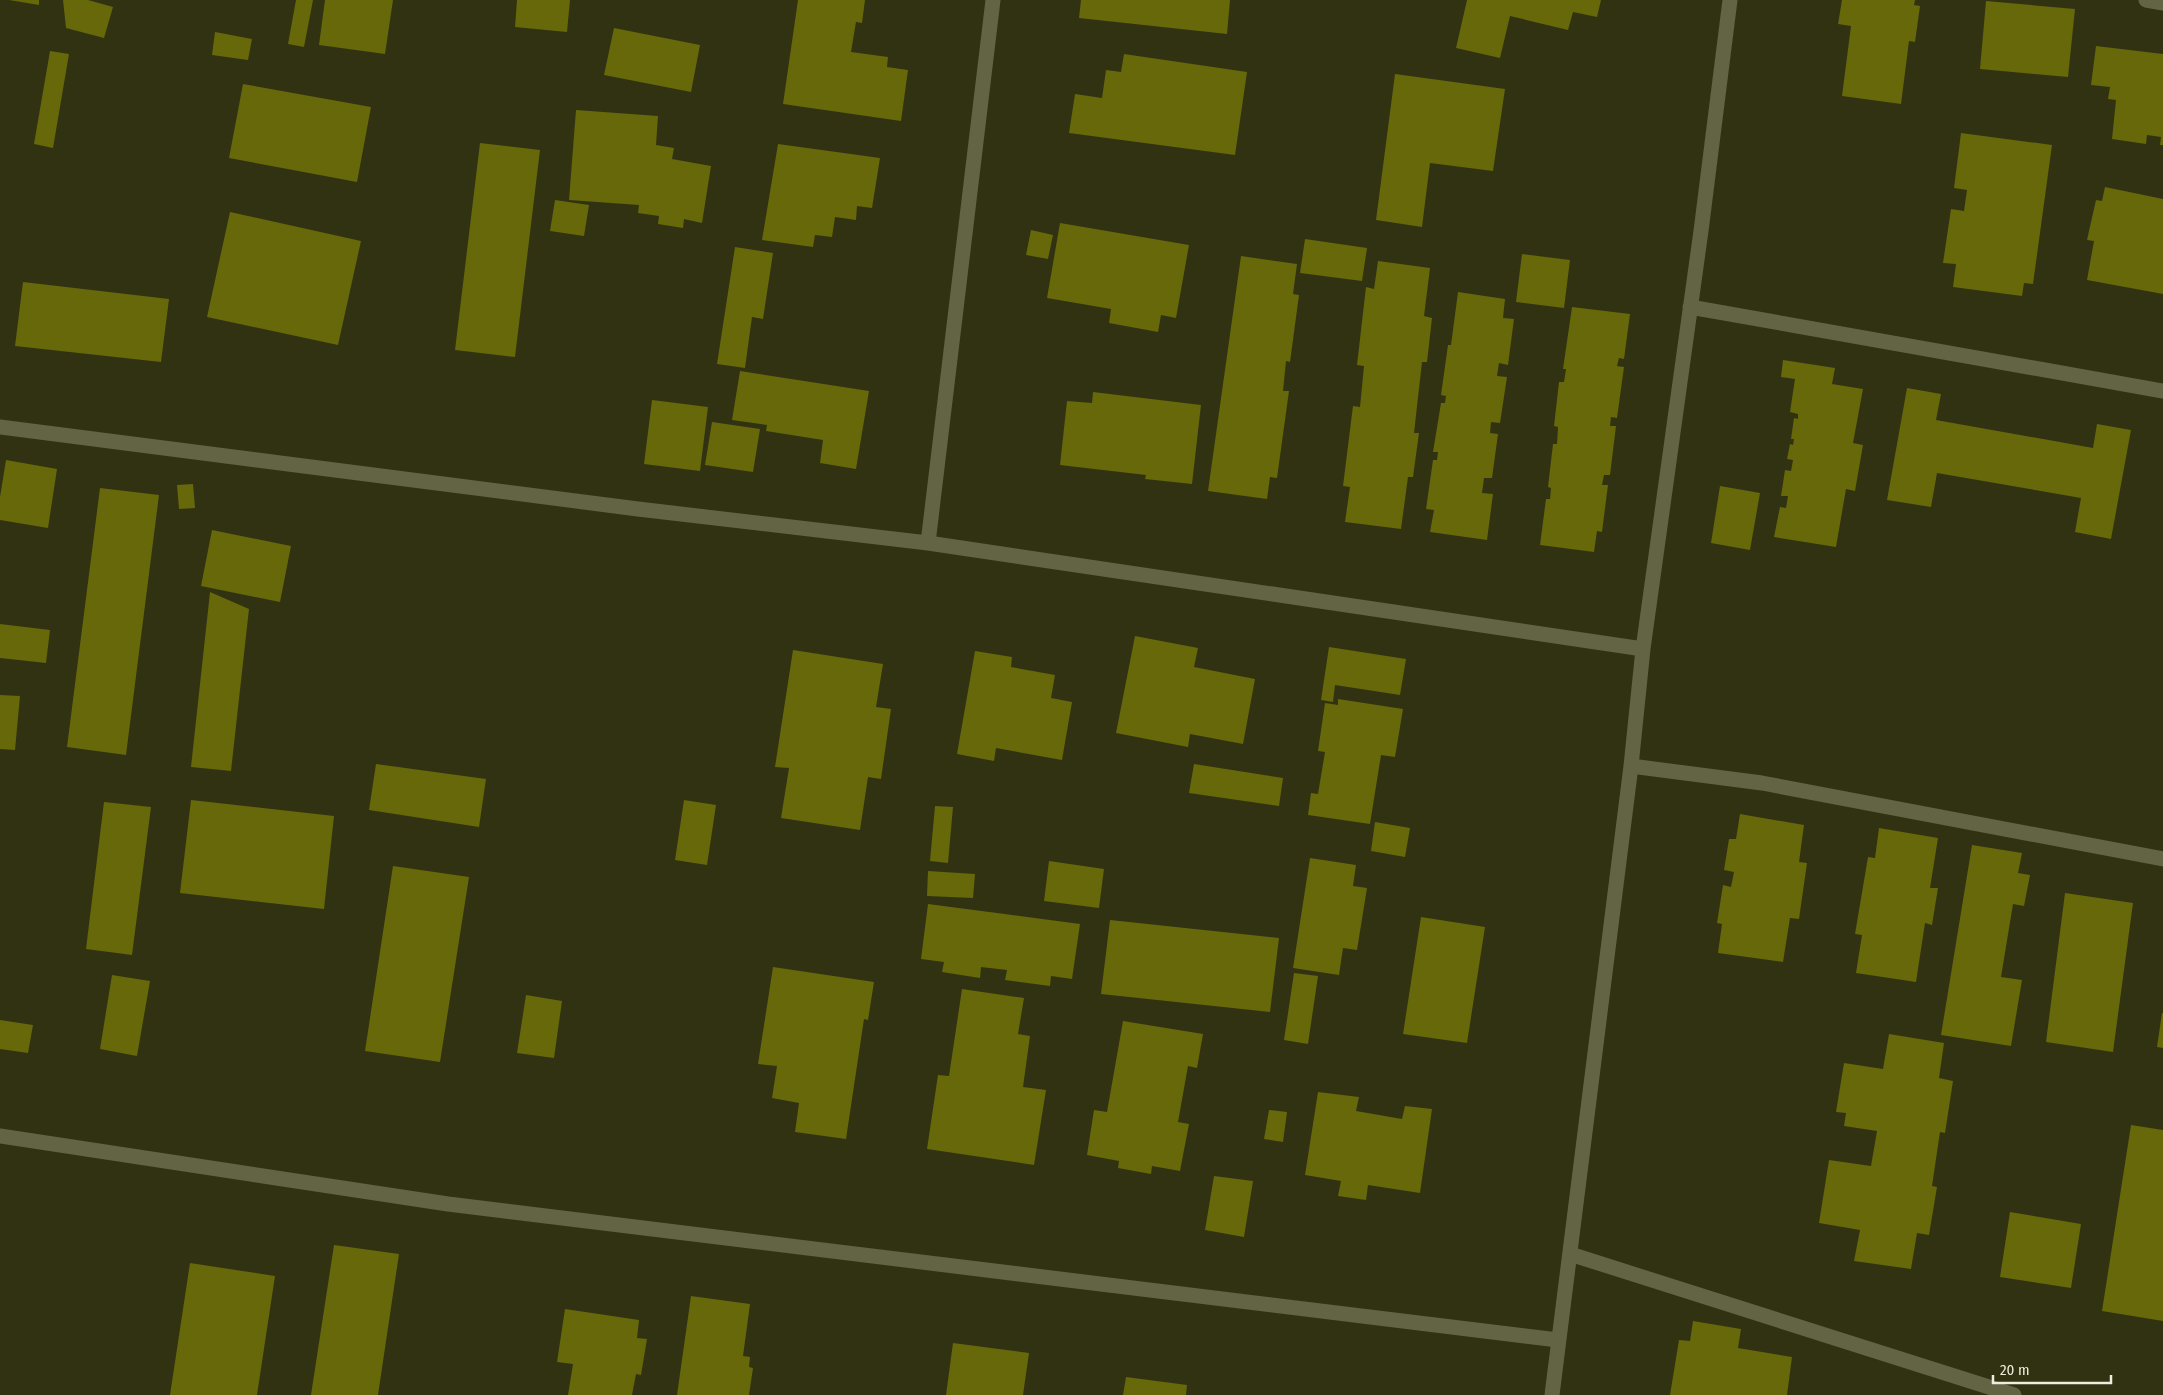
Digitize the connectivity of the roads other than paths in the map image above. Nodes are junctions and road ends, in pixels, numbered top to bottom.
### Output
1 (993, 0) edge
2 (1730, 0) edge
3 (2146, 0) edge
4 (2163, 3) edge
5 (1690, 307) junction
6 (2163, 391) edge
7 (0, 427) edge
8 (928, 543) junction
9 (1643, 649) junction
10 (1631, 766) junction
11 (2163, 859) edge
12 (0, 1136) edge
13 (1570, 1254) junction
14 (1558, 1340) junction
15 (1552, 1395) edge
16 (2014, 1395) edge

1 - 8 street
2 - 5 street
3 - 4 street
5 - 6 street
5 - 9 street
7 - 8 street
8 - 9 street
9 - 10 street
10 - 11 street
10 - 13 street
12 - 14 street
13 - 14 street
13 - 16 street
14 - 15 street

